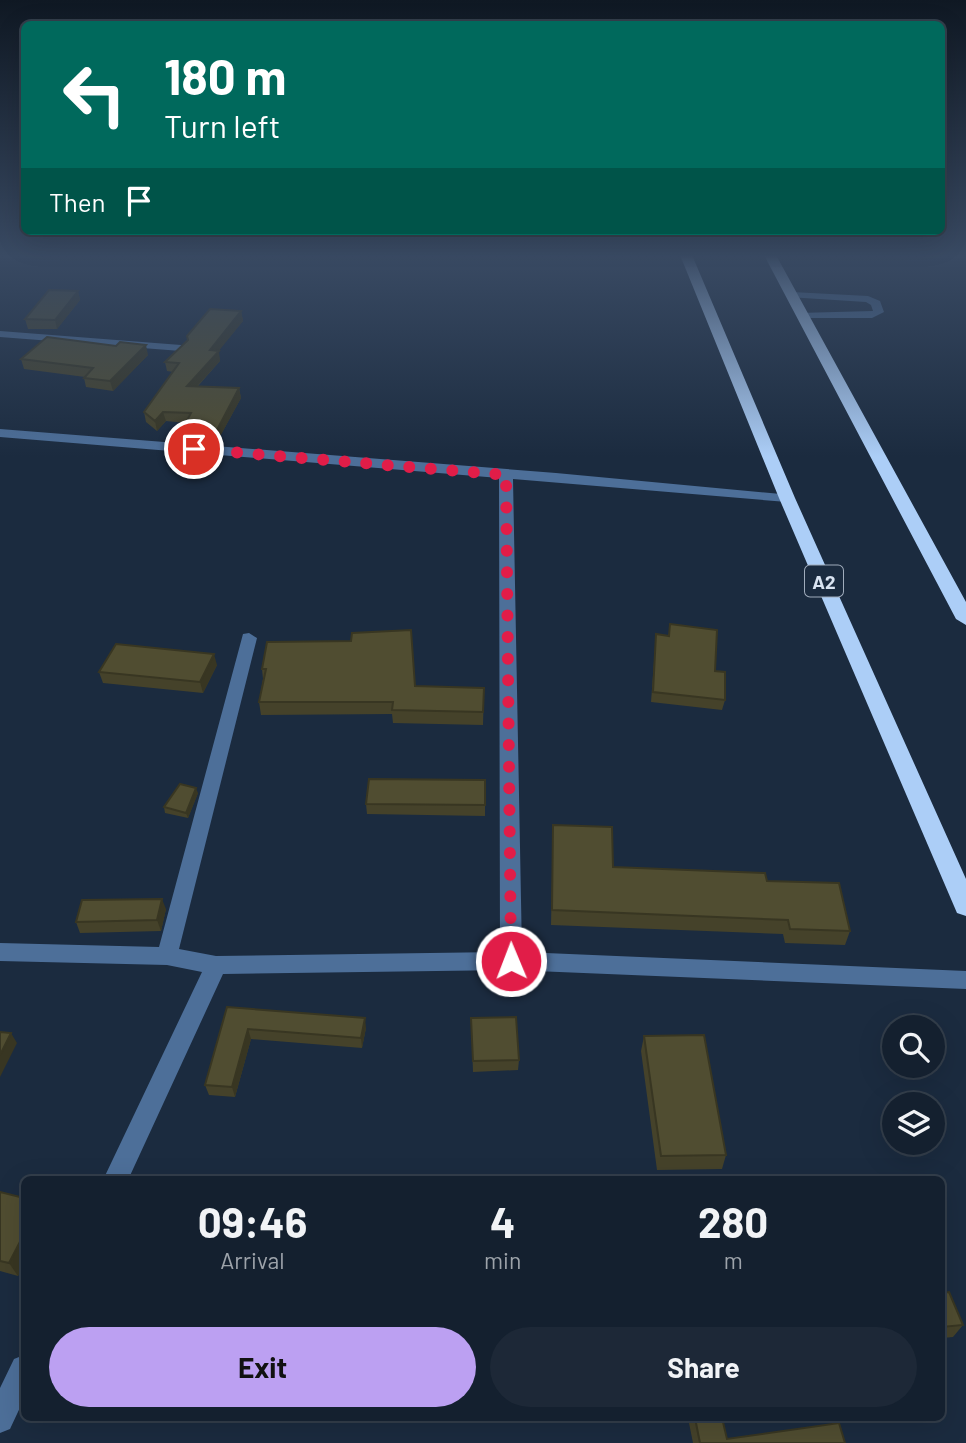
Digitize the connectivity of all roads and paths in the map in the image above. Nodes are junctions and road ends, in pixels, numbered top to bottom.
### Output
1 (715, 322) edge
2 (806, 322) edge
3 (0, 334) edge
4 (181, 348) edge
5 (0, 433) edge
6 (506, 475) junction
7 (787, 498) junction
8 (966, 619) edge
9 (249, 638) dead end
10 (966, 906) edge
11 (0, 952) edge
12 (167, 956) junction
13 (511, 961) junction
14 (216, 965) junction
15 (966, 980) edge
16 (117, 1176) edge
17 (21, 1375) edge
18 (0, 1419) edge

1 - 7 highway, A2
2 - 8 highway
3 - 4 street
5 - 6 street
6 - 7 street
6 - 13 street
7 - 10 highway, A2
9 - 12 street
11 - 12 street
12 - 14 street
13 - 14 street
13 - 15 street
14 - 16 street
17 - 18 street

